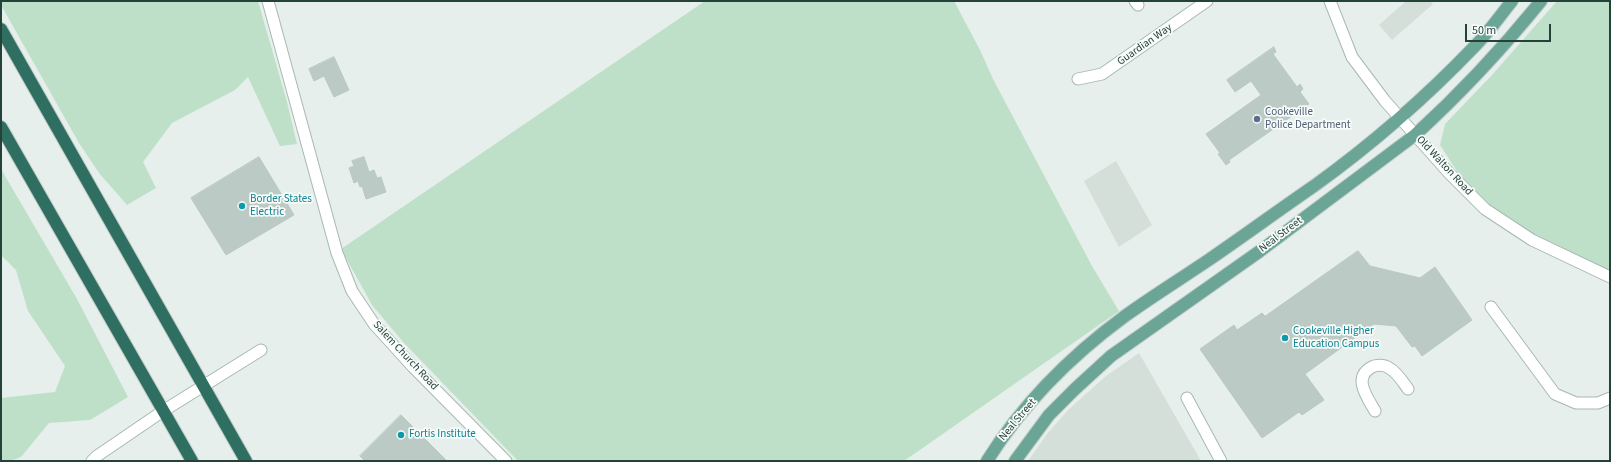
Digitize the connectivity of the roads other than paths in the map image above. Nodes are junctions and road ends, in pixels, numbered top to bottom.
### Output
1 (268, 1) edge
2 (1207, 1) edge
3 (1330, 1) edge
4 (1512, 1) edge
5 (1541, 1) edge
6 (1, 29) edge
7 (1078, 79) dead end
8 (1399, 117) junction
9 (1, 127) edge
10 (1415, 135) junction
11 (1610, 277) edge
12 (1491, 307) dead end
13 (261, 350) dead end
14 (203, 386) junction
15 (1408, 389) dead end
16 (1187, 398) dead end
17 (1610, 398) edge
18 (163, 410) junction
19 (1376, 411) dead end
20 (92, 461) edge
21 (192, 461) edge
22 (246, 461) edge
23 (506, 461) edge
24 (987, 461) edge
25 (1015, 461) edge
26 (1221, 461) edge

1 - 23 street, Salem Church Road
2 - 7 street, Guardian Way
3 - 8 street, Old Walton Road
4 - 8 main road, Neal Street
5 - 10 main road, Neal Street
6 - 14 highway
8 - 10 street, Old Walton Road
8 - 24 main road, Neal Street
9 - 18 highway
10 - 11 street, Old Walton Road
10 - 25 main road, Neal Street
12 - 17 street
13 - 14 street
14 - 18 street
14 - 22 highway
15 - 19 street
16 - 26 street
18 - 20 street
18 - 21 highway

